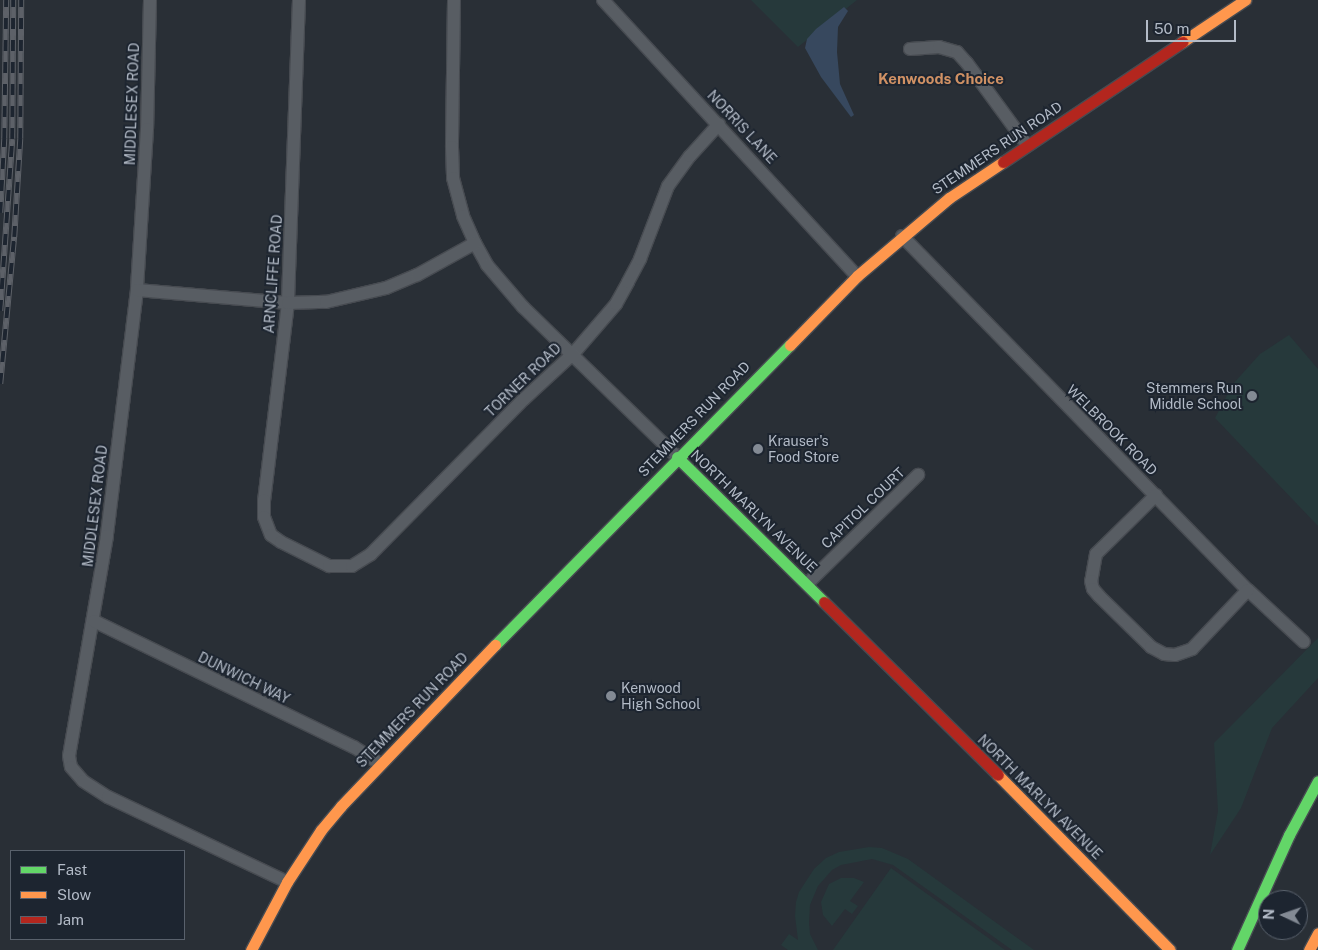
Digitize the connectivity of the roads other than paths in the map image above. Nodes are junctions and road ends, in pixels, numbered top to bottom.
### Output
1 (150, 0) edge
2 (299, 0) edge
3 (454, 0) edge
4 (603, 0) edge
5 (1245, 0) edge
6 (910, 49) dead end
7 (719, 124) junction
8 (1027, 145) junction
9 (902, 236) junction
10 (475, 243) junction
11 (857, 276) junction
12 (137, 290) junction
13 (288, 303) junction
14 (573, 354) junction
15 (678, 458) junction
16 (918, 475) dead end
17 (1156, 495) junction
18 (281, 542) joint
19 (807, 584) junction
20 (1248, 590) junction
21 (94, 621) junction
22 (1304, 642) dead end
23 (380, 764) junction
24 (1318, 780) edge
25 (1313, 816) dead end
26 (287, 882) junction
27 (1318, 932) edge
28 (1318, 940) edge
29 (1169, 949) edge
30 (251, 950) edge
31 (1239, 950) edge
32 (1311, 950) edge

1 - 12 street, MIDDLESEX ROAD
2 - 13 street, ARNCLIFFE ROAD
3 - 10 street, NORTH MARLYN AVENUE
4 - 7 street, NORRIS LANE
5 - 8 main road, STEMMERS RUN ROAD
6 - 8 street
7 - 11 street, NORRIS LANE
7 - 14 street, TORNER ROAD
8 - 9 main road, STEMMERS RUN ROAD
9 - 11 main road, STEMMERS RUN ROAD
9 - 17 street, WELBROOK ROAD
10 - 13 street
10 - 14 street, NORTH MARLYN AVENUE
11 - 15 main road, STEMMERS RUN ROAD
12 - 13 street
12 - 21 street, MIDDLESEX ROAD
13 - 18 street, ARNCLIFFE ROAD
14 - 15 street, NORTH MARLYN AVENUE
14 - 18 street, TORNER ROAD
15 - 19 main road, NORTH MARLYN AVENUE
15 - 23 main road, STEMMERS RUN ROAD
16 - 19 street, CAPITOL COURT
17 - 20 street, WELBROOK ROAD
17 - 20 street
19 - 29 main road, NORTH MARLYN AVENUE
20 - 22 street, WELBROOK ROAD
21 - 23 street, DUNWICH WAY
21 - 26 street, MIDDLESEX ROAD
23 - 26 main road, STEMMERS RUN ROAD
24 - 31 main road
25 - 31 main road
26 - 30 main road, STEMMERS RUN ROAD
27 - 32 main road
28 - 32 main road

